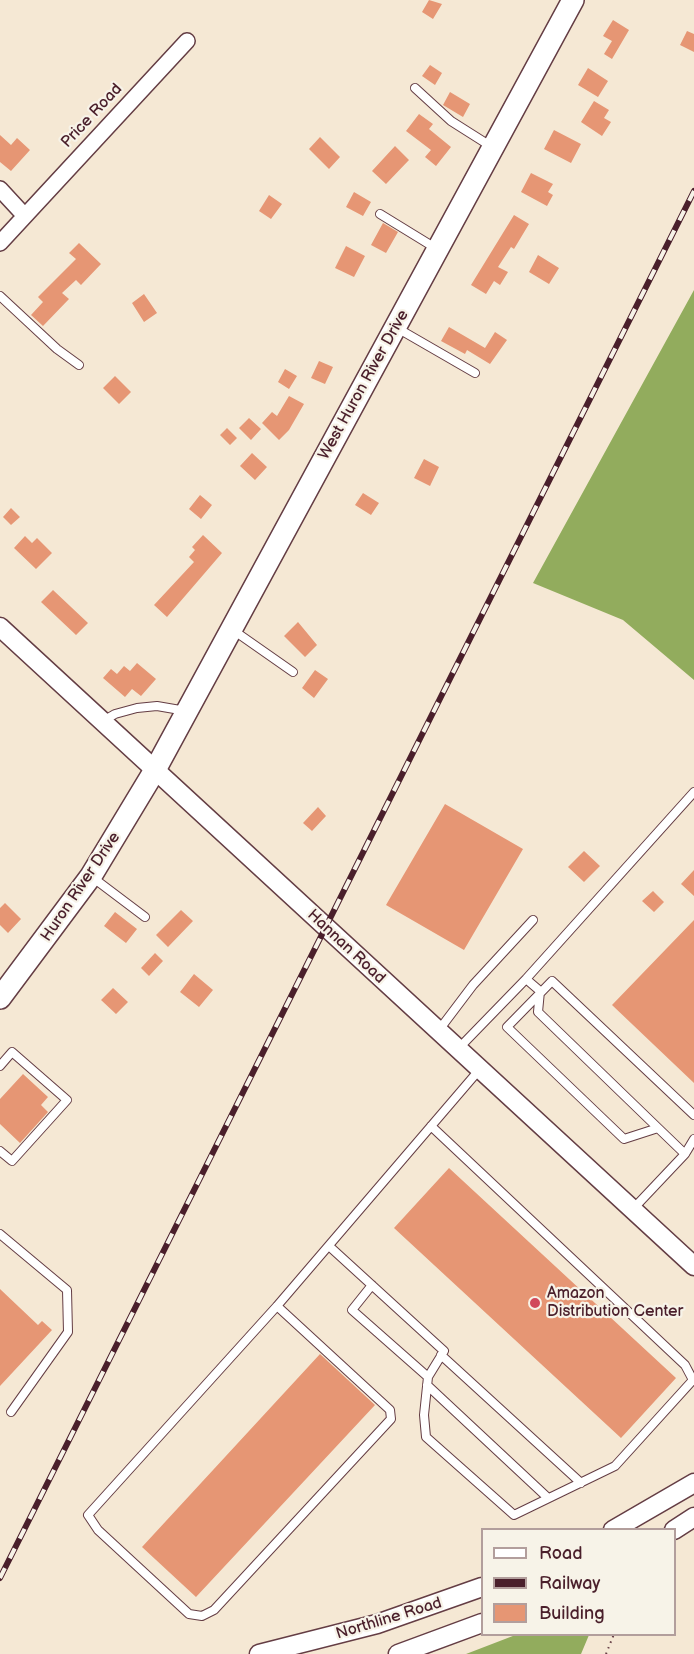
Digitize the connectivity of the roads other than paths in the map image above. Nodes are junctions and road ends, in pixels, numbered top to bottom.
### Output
1 (573, 0) edge
2 (187, 42) dead end
3 (415, 88) dead end
4 (493, 148) junction
5 (0, 189) edge
6 (380, 213) dead end
7 (24, 215) junction
8 (0, 243) edge
9 (438, 250) junction
10 (0, 296) edge
11 (396, 327) junction
12 (79, 365) dead end
13 (475, 373) dead end
14 (0, 627) edge
15 (233, 630) junction
16 (293, 672) dead end
17 (187, 711) junction
18 (103, 722) junction
19 (155, 770) junction
20 (694, 792) edge
21 (91, 876) junction
22 (145, 917) dead end
23 (533, 920) dead end
24 (526, 979) junction
25 (540, 991) junction
26 (0, 998) edge
27 (438, 1031) junction
28 (458, 1049) junction
29 (0, 1066) edge
30 (480, 1069) junction
31 (694, 1114) edge
32 (431, 1126) junction
33 (658, 1128) junction
34 (694, 1139) edge
35 (0, 1151) edge
36 (685, 1154) junction
37 (632, 1210) junction
38 (0, 1234) edge
39 (329, 1246) junction
40 (694, 1266) edge
41 (372, 1285) junction
42 (277, 1306) junction
43 (441, 1355) junction
44 (427, 1381) junction
45 (11, 1413) dead end
46 (581, 1483) junction
47 (694, 1483) edge
48 (548, 1498) junction
49 (694, 1517) edge
50 (616, 1528) edge
51 (676, 1529) edge
52 (481, 1588) edge
53 (481, 1624) edge
54 (259, 1654) edge
55 (398, 1654) edge

1 - 4 main road, West Huron River Drive
2 - 7 street, Price Road
3 - 4 lane
4 - 9 main road, West Huron River Drive
5 - 7 street
6 - 9 lane
7 - 8 street, Price Road
9 - 11 main road, West Huron River Drive
10 - 12 lane
11 - 13 lane
11 - 15 main road, West Huron River Drive
14 - 18 street, Hannan Road
15 - 16 lane
15 - 17 main road, West Huron River Drive
17 - 18 lane
17 - 19 main road, West Huron River Drive
18 - 19 street, Hannan Road
19 - 21 main road, Huron River Drive
19 - 27 street, Hannan Road
20 - 24 lane
21 - 22 lane
21 - 26 main road, Huron River Drive
23 - 27 lane
24 - 25 lane
24 - 28 lane
25 - 31 lane
25 - 33 lane
25 - 33 lane
27 - 28 street, Hannan Road
28 - 30 street, Hannan Road
29 - 35 lane
30 - 32 lane
30 - 37 street, Hannan Road
32 - 39 lane
32 - 46 lane
33 - 36 lane
34 - 36 lane
36 - 37 lane
37 - 40 street, Hannan Road
38 - 45 lane
39 - 41 lane
39 - 42 lane
41 - 43 lane
41 - 44 lane
42 - 42 lane
43 - 44 lane
43 - 46 lane
44 - 48 lane
44 - 48 lane
46 - 48 lane
47 - 50 street
49 - 51 street
52 - 54 street, Northline Road
53 - 55 street, Northline Road

